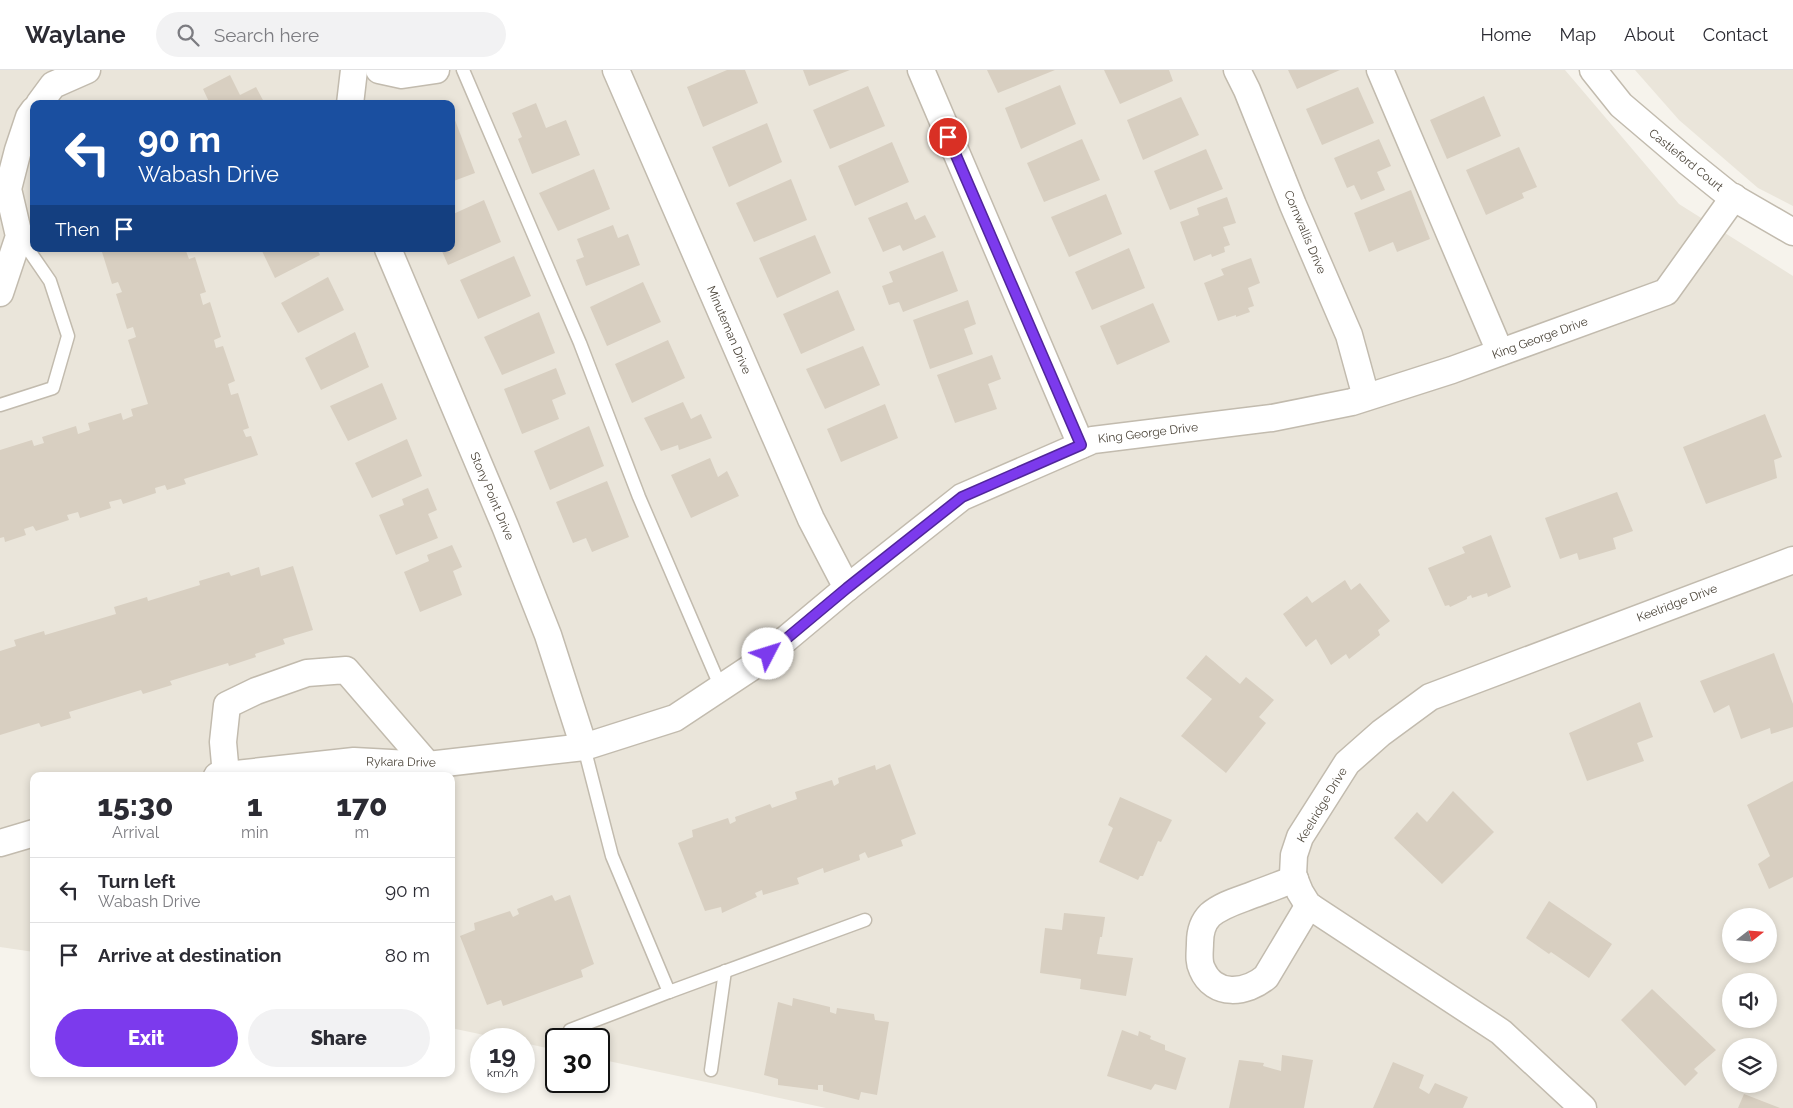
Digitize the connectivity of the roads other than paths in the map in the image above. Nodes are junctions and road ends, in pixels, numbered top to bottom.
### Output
1 (87, 70) edge
2 (354, 70) edge
3 (379, 70) edge
4 (436, 70) edge
5 (463, 70) edge
6 (616, 70) edge
7 (921, 70) edge
8 (1237, 70) edge
9 (1380, 70) edge
10 (1593, 70) edge
11 (42, 100) edge
12 (350, 100) edge
13 (30, 116) edge
14 (1734, 197) junction
15 (1793, 232) edge
16 (19, 236) junction
17 (30, 252) edge
18 (30, 252) edge
19 (389, 252) edge
20 (0, 292) edge
21 (1500, 352) junction
22 (1366, 398) junction
23 (0, 405) edge
24 (1081, 445) junction
25 (1793, 560) edge
26 (847, 588) junction
27 (721, 688) junction
28 (584, 747) junction
29 (428, 765) junction
30 (222, 772) edge
31 (250, 772) edge
32 (30, 834) edge
33 (0, 843) edge
34 (1295, 879) junction
35 (1311, 907) junction
36 (865, 920) dead end
37 (725, 971) junction
38 (669, 992) junction
39 (575, 1028) edge
40 (711, 1070) dead end
41 (1583, 1108) edge

1 - 11 street
2 - 12 street
3 - 4 street
5 - 27 lane
6 - 26 street, Minuteman Drive
7 - 24 street
8 - 22 street, Cornwallis Drive
9 - 21 street
10 - 14 street, Castleford Court
13 - 16 street
14 - 15 street, Castleford Court
14 - 21 street, King George Drive
16 - 17 lane
16 - 20 street
18 - 23 lane
19 - 28 street, Stony Point Drive
21 - 22 street, King George Drive
22 - 24 street, King George Drive
24 - 26 street, King George Drive
25 - 34 street, Keelridge Drive
26 - 27 street, King George Drive
27 - 28 street, King George Drive
28 - 29 street, Rykara Drive
28 - 38 lane
29 - 30 street
29 - 31 street, Rykara Drive
32 - 33 street
34 - 35 street, Keelridge Drive
34 - 35 street
35 - 41 street, Keelridge Drive
36 - 37 lane
37 - 38 lane
37 - 40 lane
38 - 39 lane

